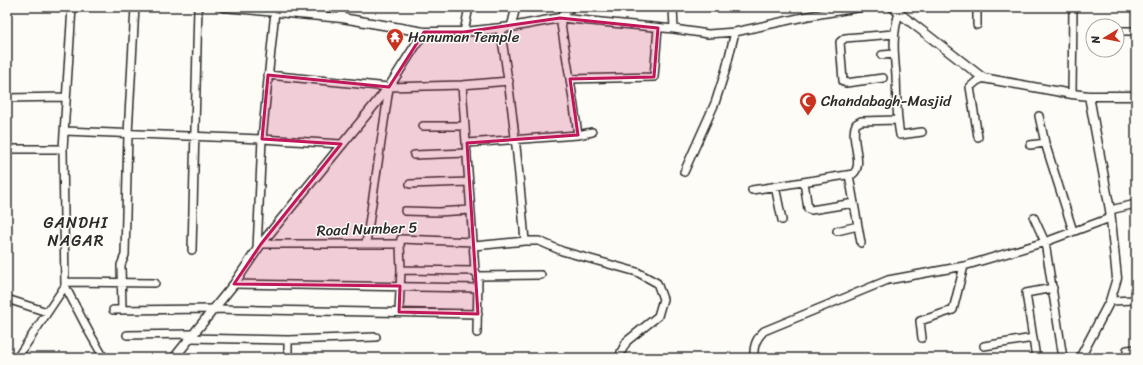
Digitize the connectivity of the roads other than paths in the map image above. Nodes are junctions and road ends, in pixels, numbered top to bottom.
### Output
1 (72, 7) edge
2 (135, 7) edge
3 (198, 7) edge
4 (223, 7) edge
5 (342, 7) edge
6 (469, 7) edge
7 (516, 7) edge
8 (570, 7) edge
9 (673, 7) edge
10 (863, 7) edge
11 (977, 7) edge
12 (1073, 7) edge
13 (896, 10) edge
14 (275, 11) junction
15 (342, 18) junction
16 (560, 18) junction
17 (977, 25) dead end
18 (511, 27) junction
19 (500, 28) junction
20 (658, 28) junction
21 (674, 29) junction
22 (1125, 31) edge
23 (1136, 31) edge
24 (424, 32) junction
25 (464, 32) junction
26 (735, 32) junction
27 (894, 34) junction
28 (894, 54) junction
29 (882, 55) dead end
30 (268, 75) junction
31 (883, 78) dead end
32 (983, 78) junction
33 (570, 79) junction
34 (509, 81) junction
35 (462, 85) junction
36 (389, 87) junction
37 (1072, 94) junction
38 (1089, 96) junction
39 (1136, 96) edge
40 (66, 97) junction
41 (7, 98) edge
42 (1039, 116) dead end
43 (897, 120) junction
44 (423, 126) dead end
45 (465, 126) junction
46 (65, 131) junction
47 (592, 132) dead end
48 (922, 132) dead end
49 (128, 134) junction
50 (578, 135) junction
51 (195, 137) junction
52 (978, 137) dead end
53 (262, 139) junction
54 (517, 140) junction
55 (467, 143) junction
56 (1045, 143) junction
57 (341, 144) junction
58 (1030, 145) dead end
59 (7, 149) edge
60 (63, 149) junction
61 (467, 153) junction
62 (414, 155) dead end
63 (684, 172) dead end
64 (849, 175) junction
65 (469, 182) junction
66 (804, 182) junction
67 (410, 184) dead end
68 (775, 186) junction
69 (752, 190) dead end
70 (854, 203) junction
71 (1136, 204) edge
72 (470, 210) junction
73 (405, 211) dead end
74 (1110, 214) junction
75 (1034, 218) dead end
76 (782, 220) dead end
77 (858, 226) junction
78 (838, 231) dead end
79 (1073, 231) junction
80 (525, 241) junction
81 (1045, 242) junction
82 (862, 243) dead end
83 (366, 244) junction
84 (400, 244) junction
85 (473, 244) junction
86 (259, 247) junction
87 (192, 250) dead end
88 (964, 266) junction
89 (401, 270) junction
90 (477, 274) junction
91 (541, 275) dead end
92 (122, 283) junction
93 (155, 283) dead end
94 (65, 284) junction
95 (234, 284) junction
96 (400, 286) junction
97 (478, 288) junction
98 (1053, 288) junction
99 (7, 299) edge
100 (1136, 300) edge
101 (1110, 301) junction
102 (214, 309) junction
103 (113, 310) dead end
104 (122, 310) junction
105 (47, 312) junction
106 (399, 312) junction
107 (478, 314) junction
108 (477, 333) dead end
109 (127, 334) dead end
110 (192, 336) junction
111 (376, 337) dead end
112 (922, 338) dead end
113 (1033, 338) junction
114 (288, 340) junction
115 (984, 346) dead end
116 (1136, 349) edge
117 (17, 358) edge
118 (104, 358) edge
119 (174, 358) edge
120 (288, 358) edge
121 (620, 358) edge
122 (754, 358) edge
123 (1036, 358) edge
124 (1063, 358) edge
125 (1080, 358) edge
126 (1127, 358) edge

1 - 40 street
2 - 49 street
3 - 51 street
4 - 14 street
5 - 15 street
6 - 25 street
7 - 18 street
8 - 16 street
9 - 21 street
10 - 26 street
11 - 17 street
12 - 37 street
13 - 27 street
13 - 32 street
14 - 15 street
14 - 30 street
15 - 24 street
16 - 18 street
16 - 20 street
16 - 33 street
18 - 19 street
19 - 25 street
19 - 34 street
20 - 21 street
20 - 33 street
21 - 26 street
22 - 23 street
24 - 25 street
24 - 36 street
26 - 63 street
27 - 28 street
27 - 31 street
28 - 29 street
28 - 43 street
30 - 36 street
30 - 53 street
32 - 37 street
32 - 52 street
33 - 50 street
34 - 35 street
34 - 54 street
35 - 36 street
35 - 45 street
36 - 57 street
36 - 83 street
37 - 38 street
38 - 39 street
38 - 74 street
40 - 41 street
40 - 46 street
42 - 56 street
43 - 48 street
43 - 64 street
44 - 45 street
45 - 55 street
46 - 49 street
46 - 60 street
47 - 50 street
49 - 51 street
49 - 92 street
50 - 54 street
51 - 53 street
51 - 87 street
53 - 57 street
53 - 86 street
54 - 55 street
54 - 80 street
55 - 61 street
56 - 58 street
56 - 79 street
57 - 86 street
59 - 60 street
60 - 94 street
61 - 62 street
61 - 65 street
64 - 66 street
64 - 70 street
65 - 67 street
65 - 72 street
66 - 68 street
66 - 70 street
68 - 69 street
68 - 76 street
70 - 77 street
71 - 74 street
72 - 73 street
72 - 85 street
74 - 79 street
74 - 101 street
75 - 81 street
77 - 78 street
77 - 82 street
79 - 81 street
80 - 85 street
80 - 121 street
81 - 88 street
81 - 98 street
83 - 84 street, Road Number 5
83 - 86 street, Road Number 5
84 - 85 street, Road Number 5
84 - 89 street
85 - 90 street
86 - 95 street
88 - 112 street
88 - 122 street
89 - 90 street
89 - 96 street
90 - 91 street
90 - 97 street
92 - 93 street
92 - 94 street
92 - 104 street
94 - 105 street
94 - 118 street
95 - 96 street
95 - 102 street
96 - 97 street
96 - 106 street
97 - 107 street
98 - 113 street
98 - 124 street
99 - 105 street
100 - 101 street
101 - 125 street
102 - 104 street
102 - 106 street
102 - 110 street
103 - 104 street
105 - 117 street
106 - 107 street
107 - 108 street
109 - 110 street
110 - 114 street
110 - 119 street
111 - 114 street
113 - 115 street
113 - 123 street
114 - 120 street
116 - 126 street

